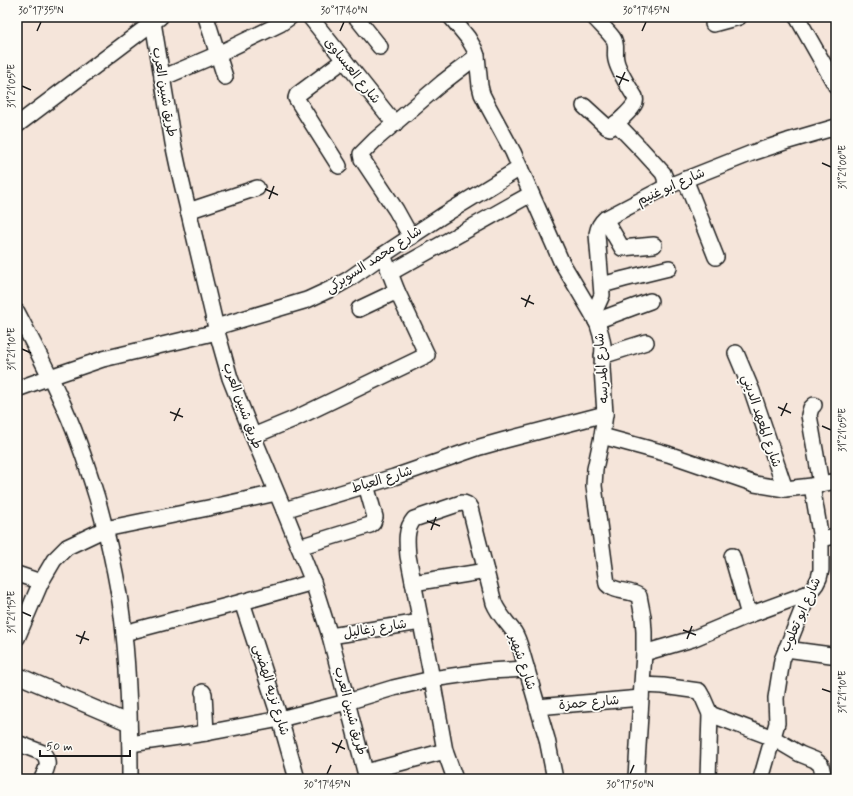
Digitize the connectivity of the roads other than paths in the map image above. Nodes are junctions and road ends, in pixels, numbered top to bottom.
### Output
1 (206, 17) edge
2 (290, 17) edge
3 (310, 17) edge
4 (356, 17) edge
5 (451, 17) edge
6 (594, 17) edge
7 (739, 17) edge
8 (799, 17) edge
9 (156, 20) edge
10 (713, 24) dead end
11 (380, 47) dead end
12 (218, 54) junction
13 (477, 56) junction
14 (344, 60) junction
15 (225, 77) dead end
16 (162, 78) junction
17 (836, 86) edge
18 (584, 106) dead end
19 (395, 124) junction
20 (17, 125) edge
21 (612, 126) junction
22 (836, 127) edge
23 (339, 166) dead end
24 (520, 168) junction
25 (685, 179) junction
26 (666, 187) junction
27 (257, 188) dead end
28 (531, 194) junction
29 (188, 211) junction
30 (605, 219) junction
31 (411, 237) junction
32 (654, 245) dead end
33 (383, 255) junction
34 (716, 257) dead end
35 (669, 268) dead end
36 (390, 274) junction
37 (602, 285) junction
38 (397, 291) junction
39 (650, 301) dead end
40 (359, 309) dead end
41 (17, 312) edge
42 (594, 318) junction
43 (216, 330) junction
44 (646, 342) dead end
45 (736, 353) dead end
46 (602, 356) junction
47 (50, 377) junction
48 (17, 389) edge
49 (814, 405) dead end
50 (605, 414) junction
51 (253, 436) junction
52 (602, 436) junction
53 (836, 481) edge
54 (366, 485) junction
55 (816, 485) junction
56 (784, 489) junction
57 (276, 493) junction
58 (284, 510) junction
59 (105, 529) junction
60 (836, 536) edge
61 (821, 539) junction
62 (299, 548) junction
63 (732, 556) dead end
64 (486, 572) junction
65 (17, 574) edge
66 (41, 582) junction
67 (313, 582) junction
68 (413, 583) junction
69 (808, 593) junction
70 (242, 602) junction
71 (749, 615) junction
72 (421, 622) junction
73 (124, 633) junction
74 (330, 636) junction
75 (17, 638) edge
76 (786, 649) junction
77 (644, 653) junction
78 (836, 654) edge
79 (526, 669) junction
80 (17, 675) edge
81 (432, 678) junction
82 (642, 691) junction
83 (203, 692) dead end
84 (347, 702) junction
85 (537, 707) junction
86 (710, 714) junction
87 (280, 719) junction
88 (129, 723) junction
89 (206, 733) junction
90 (773, 738) junction
91 (17, 743) edge
92 (130, 744) junction
93 (445, 751) junction
94 (367, 775) edge
95 (637, 778) edge
96 (42, 779) edge
97 (130, 779) edge
98 (297, 779) edge
99 (455, 779) edge
100 (555, 779) edge
101 (708, 779) edge
102 (761, 779) edge
103 (824, 779) edge

1 - 12 street
2 - 12 street
3 - 14 street, شارع العبساوى
4 - 11 street
5 - 13 street
6 - 21 street
7 - 10 street
8 - 17 street
9 - 16 street, طريق شبين العرب
9 - 20 street
12 - 15 street
12 - 16 street
13 - 19 street
13 - 24 street, شارع المدرسه
14 - 19 street, شارع العبساوى
14 - 23 street
16 - 29 street, طريق شبين العرب
18 - 21 street
19 - 31 street
21 - 26 street
22 - 25 street, شارع ابو غنيم
24 - 28 street, شارع المدرسه
24 - 31 street, شارع محمد السوبركى
25 - 26 street, شارع ابو غنيم
25 - 34 street
26 - 30 street, شارع ابو غنيم
27 - 29 street
28 - 36 street
28 - 42 street, شارع المدرسه
29 - 43 street, طريق شبين العرب
30 - 32 street
30 - 37 street
31 - 33 street, شارع محمد السوبركى
33 - 36 street
33 - 43 street, شارع محمد السوبركى
35 - 37 street
36 - 38 street
37 - 42 street
38 - 40 street
38 - 51 street
39 - 42 street
41 - 47 street
42 - 46 street, شارع المدرسه
43 - 47 street, شارع محمد السوبركى
43 - 51 street, طريق شبين العرب
44 - 46 street
45 - 56 street, شارع المعهد الديني
46 - 50 street, شارع المدرسه
47 - 48 street, شارع محمد السوبركى
47 - 59 street
49 - 55 street, شارع ابو تعلوب
50 - 52 street, شارع المدرسه
50 - 54 street, شارع العياط
51 - 57 street, طريق شبين العرب
52 - 56 street
52 - 77 street, شارع المدرسه
53 - 55 street
54 - 58 street, شارع العياط
54 - 62 street
55 - 56 street
55 - 61 street, شارع ابو تعلوب
57 - 58 street, طريق شبين العرب
57 - 59 street
58 - 62 street, طريق شبين العرب
59 - 66 street
59 - 73 street
60 - 61 street
61 - 69 street, شارع ابو تعلوب
62 - 67 street, طريق شبين العرب
63 - 71 street
64 - 68 street
64 - 68 street, شارع شهير
64 - 79 street, شارع شهير
65 - 66 street
66 - 75 street
67 - 70 street
67 - 74 street, طريق شبين العرب
68 - 72 street
69 - 71 street
69 - 76 street, شارع ابو تعلوب
70 - 73 street
70 - 87 street, شارع نزيه الهضبى
71 - 77 street
72 - 74 street, شارع زغاليل
72 - 81 street
73 - 88 street
74 - 84 street, طريق شبين العرب
76 - 78 street
76 - 90 street, شارع ابو تعلوب
77 - 82 street
79 - 81 street
79 - 85 street, شارع شهير
80 - 88 street
81 - 84 street
81 - 93 street
82 - 85 street, شارع حمزة
82 - 86 street, شارع حمزة
82 - 95 street
83 - 89 street
84 - 87 street
84 - 94 street, طريق شبين العرب
85 - 100 street, شارع شهير
86 - 90 street
86 - 101 street
87 - 89 street
87 - 98 street, شارع نزيه الهضبى
88 - 92 street
89 - 92 street
90 - 102 street, شارع ابو تعلوب
90 - 103 street
91 - 96 street
92 - 97 street
93 - 94 street
93 - 99 street

